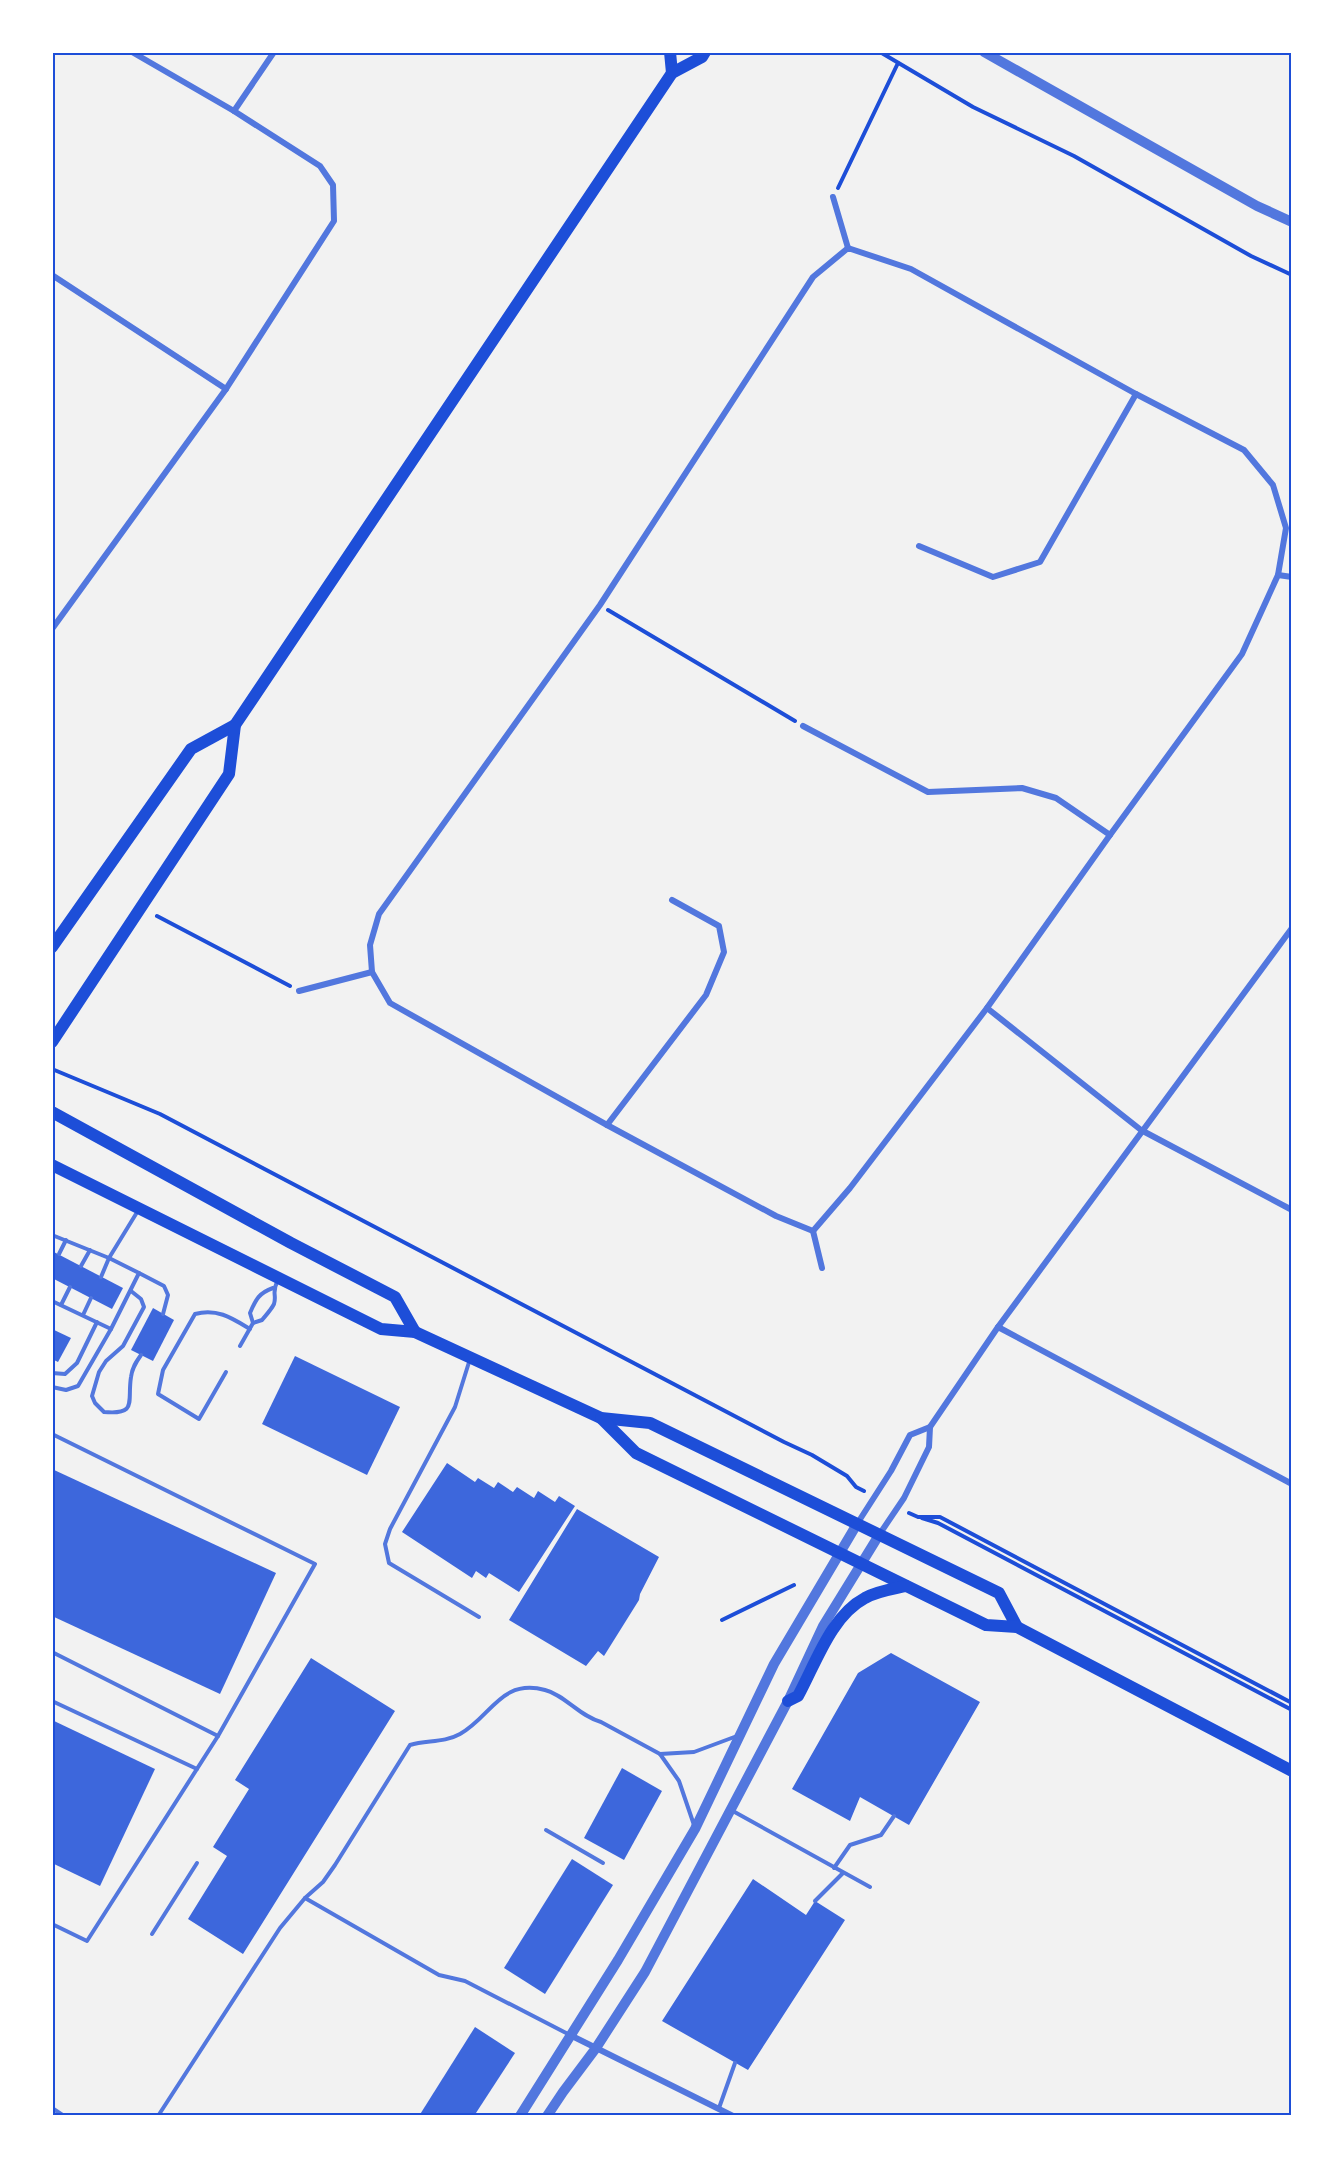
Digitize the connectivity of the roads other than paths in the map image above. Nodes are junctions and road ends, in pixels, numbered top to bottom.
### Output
1 (132, 52) edge
2 (274, 52) edge
3 (670, 52) edge
4 (705, 52) edge
5 (984, 52) edge
6 (672, 73) junction
7 (234, 111) junction
8 (833, 197) road end
9 (1292, 222) edge
10 (848, 248) junction
11 (52, 275) edge
12 (226, 389) junction
13 (1136, 394) junction
14 (919, 546) dead end
15 (1278, 575) junction
16 (1292, 577) edge
17 (52, 629) edge
18 (235, 725) junction
19 (803, 726) road end
20 (1110, 835) junction
21 (672, 900) dead end
22 (1292, 928) edge
23 (54, 941) edge
24 (372, 972) junction
25 (299, 991) road end
26 (987, 1008) junction
27 (52, 1042) edge
28 (52, 1112) edge
29 (607, 1125) junction
30 (1141, 1130) junction
31 (52, 1165) edge
32 (139, 1209) junction
33 (1292, 1210) edge
34 (813, 1231) junction
35 (52, 1235) edge
36 (66, 1240) junction
37 (90, 1250) junction
38 (59, 1254) dead end
39 (109, 1258) junction
40 (81, 1266) dead end
41 (822, 1268) dead end
42 (139, 1273) junction
43 (101, 1276) dead end
44 (276, 1284) junction
45 (70, 1287) dead end
46 (131, 1291) junction
47 (91, 1298) dead end
48 (52, 1301) edge
49 (62, 1305) junction
50 (163, 1314) dead end
51 (83, 1315) junction
52 (97, 1322) junction
53 (253, 1323) junction
54 (998, 1327) junction
55 (111, 1329) junction
56 (250, 1329) junction
57 (415, 1332) junction
58 (240, 1346) dead end
59 (141, 1355) dead end
60 (470, 1358) junction
61 (226, 1372) dead end
62 (52, 1373) edge
63 (52, 1387) edge
64 (601, 1418) junction
65 (930, 1427) junction
66 (52, 1434) edge
67 (1292, 1484) edge
68 (857, 1524) junction
69 (879, 1535) junction
70 (840, 1553) junction
71 (861, 1564) junction
72 (906, 1586) junction
73 (479, 1617) dead end
74 (1017, 1627) junction
75 (52, 1652) edge
76 (52, 1701) edge
77 (788, 1701) junction
78 (739, 1735) junction
79 (218, 1736) junction
80 (660, 1754) junction
81 (197, 1769) junction
82 (1292, 1771) edge
83 (730, 1810) junction
84 (894, 1816) dead end
85 (695, 1829) junction
86 (546, 1830) dead end
87 (198, 1863) dead end
88 (603, 1863) dead end
89 (834, 1868) junction
90 (843, 1873) junction
91 (870, 1887) dead end
92 (305, 1898) junction
93 (815, 1901) dead end
94 (52, 1924) edge
95 (152, 1934) dead end
96 (570, 2035) junction
97 (596, 2048) junction
98 (735, 2063) dead end
99 (52, 2108) edge
100 (719, 2109) junction
101 (64, 2115) edge
102 (158, 2115) edge
103 (520, 2115) edge
104 (547, 2115) edge
105 (733, 2115) edge

1 - 7 street
2 - 7 street
3 - 6 main road
4 - 6 main road
5 - 9 street
6 - 18 main road
7 - 12 street
8 - 10 street
10 - 13 street
10 - 24 street
11 - 12 street
12 - 17 street
13 - 14 street
13 - 15 street
15 - 16 street
15 - 20 street
18 - 23 main road
18 - 27 main road
19 - 20 street
20 - 26 street
21 - 29 street
22 - 30 street
24 - 25 street
24 - 29 street
26 - 30 street
26 - 34 street
28 - 57 main road
29 - 34 street
30 - 33 street
30 - 54 street
31 - 32 main road
32 - 39 lane
32 - 44 main road
34 - 41 street
35 - 36 lane
36 - 37 lane
36 - 38 lane
37 - 39 lane
37 - 40 lane
39 - 42 lane
39 - 43 lane
42 - 46 lane
42 - 50 lane
44 - 53 lane
44 - 53 lane
44 - 57 main road
45 - 49 lane
46 - 55 lane
46 - 59 lane
47 - 51 lane
48 - 49 lane
49 - 51 lane
51 - 52 lane
52 - 55 lane
52 - 62 lane
53 - 56 lane
54 - 65 street
54 - 67 street
55 - 63 lane
56 - 58 lane
56 - 61 lane
57 - 60 main road
60 - 64 main road
60 - 73 lane
64 - 68 main road
64 - 70 main road
65 - 68 street
65 - 69 street
66 - 79 lane
68 - 69 main road
68 - 70 street
69 - 71 street
69 - 74 main road
70 - 71 main road
70 - 78 street
71 - 72 main road
71 - 77 street
72 - 74 main road
72 - 77 main road
74 - 82 main road
75 - 79 lane
76 - 81 lane
77 - 83 street
78 - 80 lane
78 - 85 street
79 - 81 lane
80 - 85 lane
80 - 92 lane
81 - 94 lane
83 - 89 lane
83 - 97 street
84 - 89 lane
85 - 96 street
86 - 88 lane
87 - 95 lane
89 - 90 lane
90 - 91 lane
90 - 93 lane
92 - 96 lane
92 - 102 lane
96 - 97 street
96 - 103 street
97 - 100 street
97 - 104 street
98 - 100 lane
99 - 101 lane
100 - 105 street

